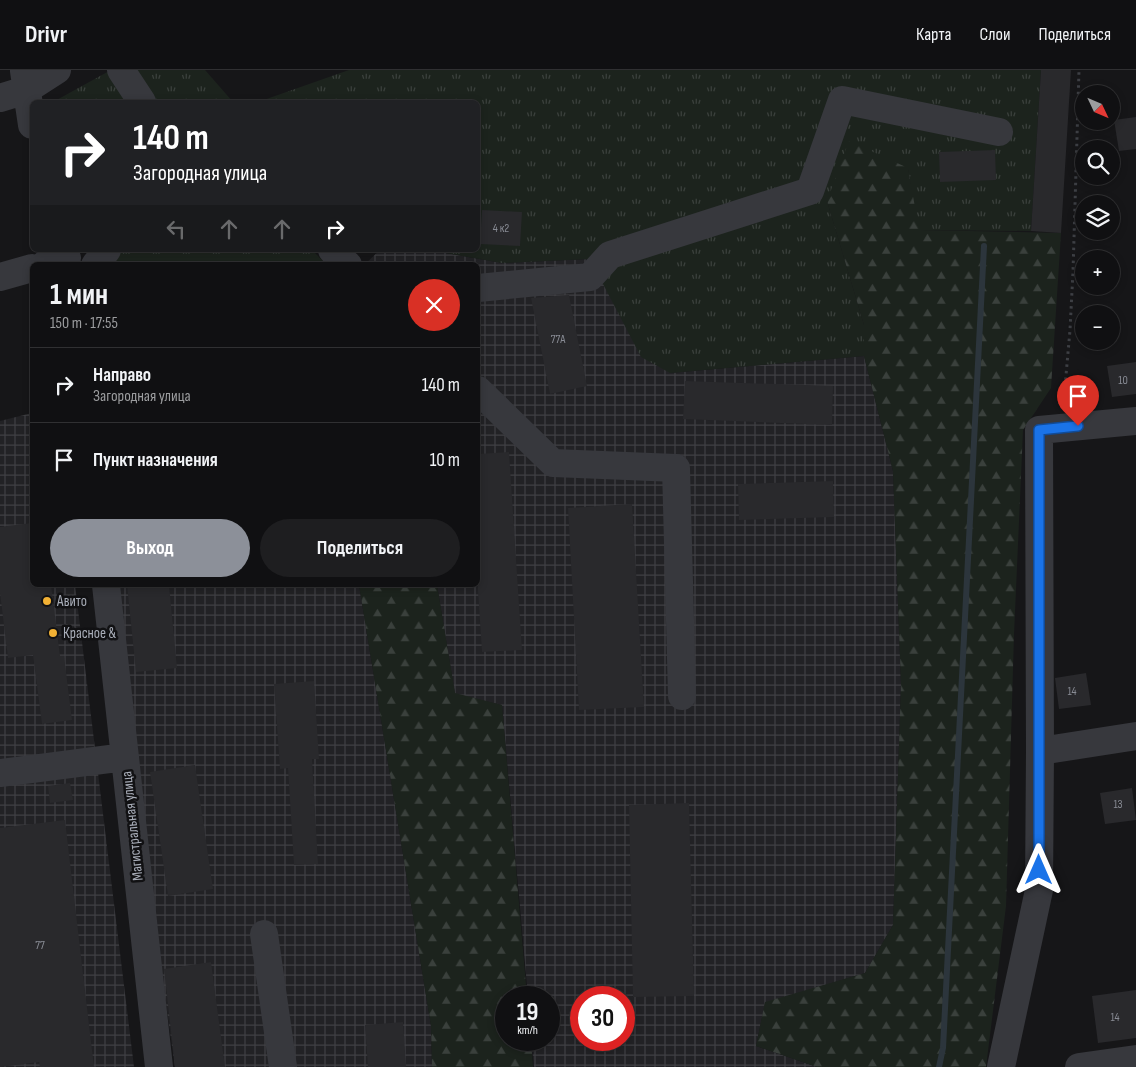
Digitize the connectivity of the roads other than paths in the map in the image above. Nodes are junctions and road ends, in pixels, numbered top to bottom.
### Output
1 (57, 70) edge
2 (121, 70) edge
3 (25, 80) edge
4 (0, 98) edge
5 (141, 100) edge
6 (30, 112) edge
7 (999, 132) dead end
8 (334, 252) edge
9 (345, 262) edge
10 (30, 269) edge
11 (0, 277) edge
12 (480, 288) edge
13 (480, 392) edge
14 (1136, 421) edge
15 (106, 587) edge
16 (682, 696) dead end
17 (1136, 736) edge
18 (1040, 751) junction
19 (125, 757) junction
20 (0, 773) edge
21 (264, 934) dead end
22 (1136, 1059) edge
23 (159, 1067) edge
24 (283, 1067) edge
25 (1002, 1067) edge
26 (1080, 1067) edge

1 - 3 street
2 - 5 street
3 - 4 street
3 - 6 street
7 - 12 street
8 - 9 street
10 - 11 street
13 - 16 street
14 - 18 street
15 - 19 street, Магистральная улица
17 - 18 street
18 - 25 street
19 - 20 street
19 - 23 street, Магистральная улица
21 - 24 street
22 - 26 street

